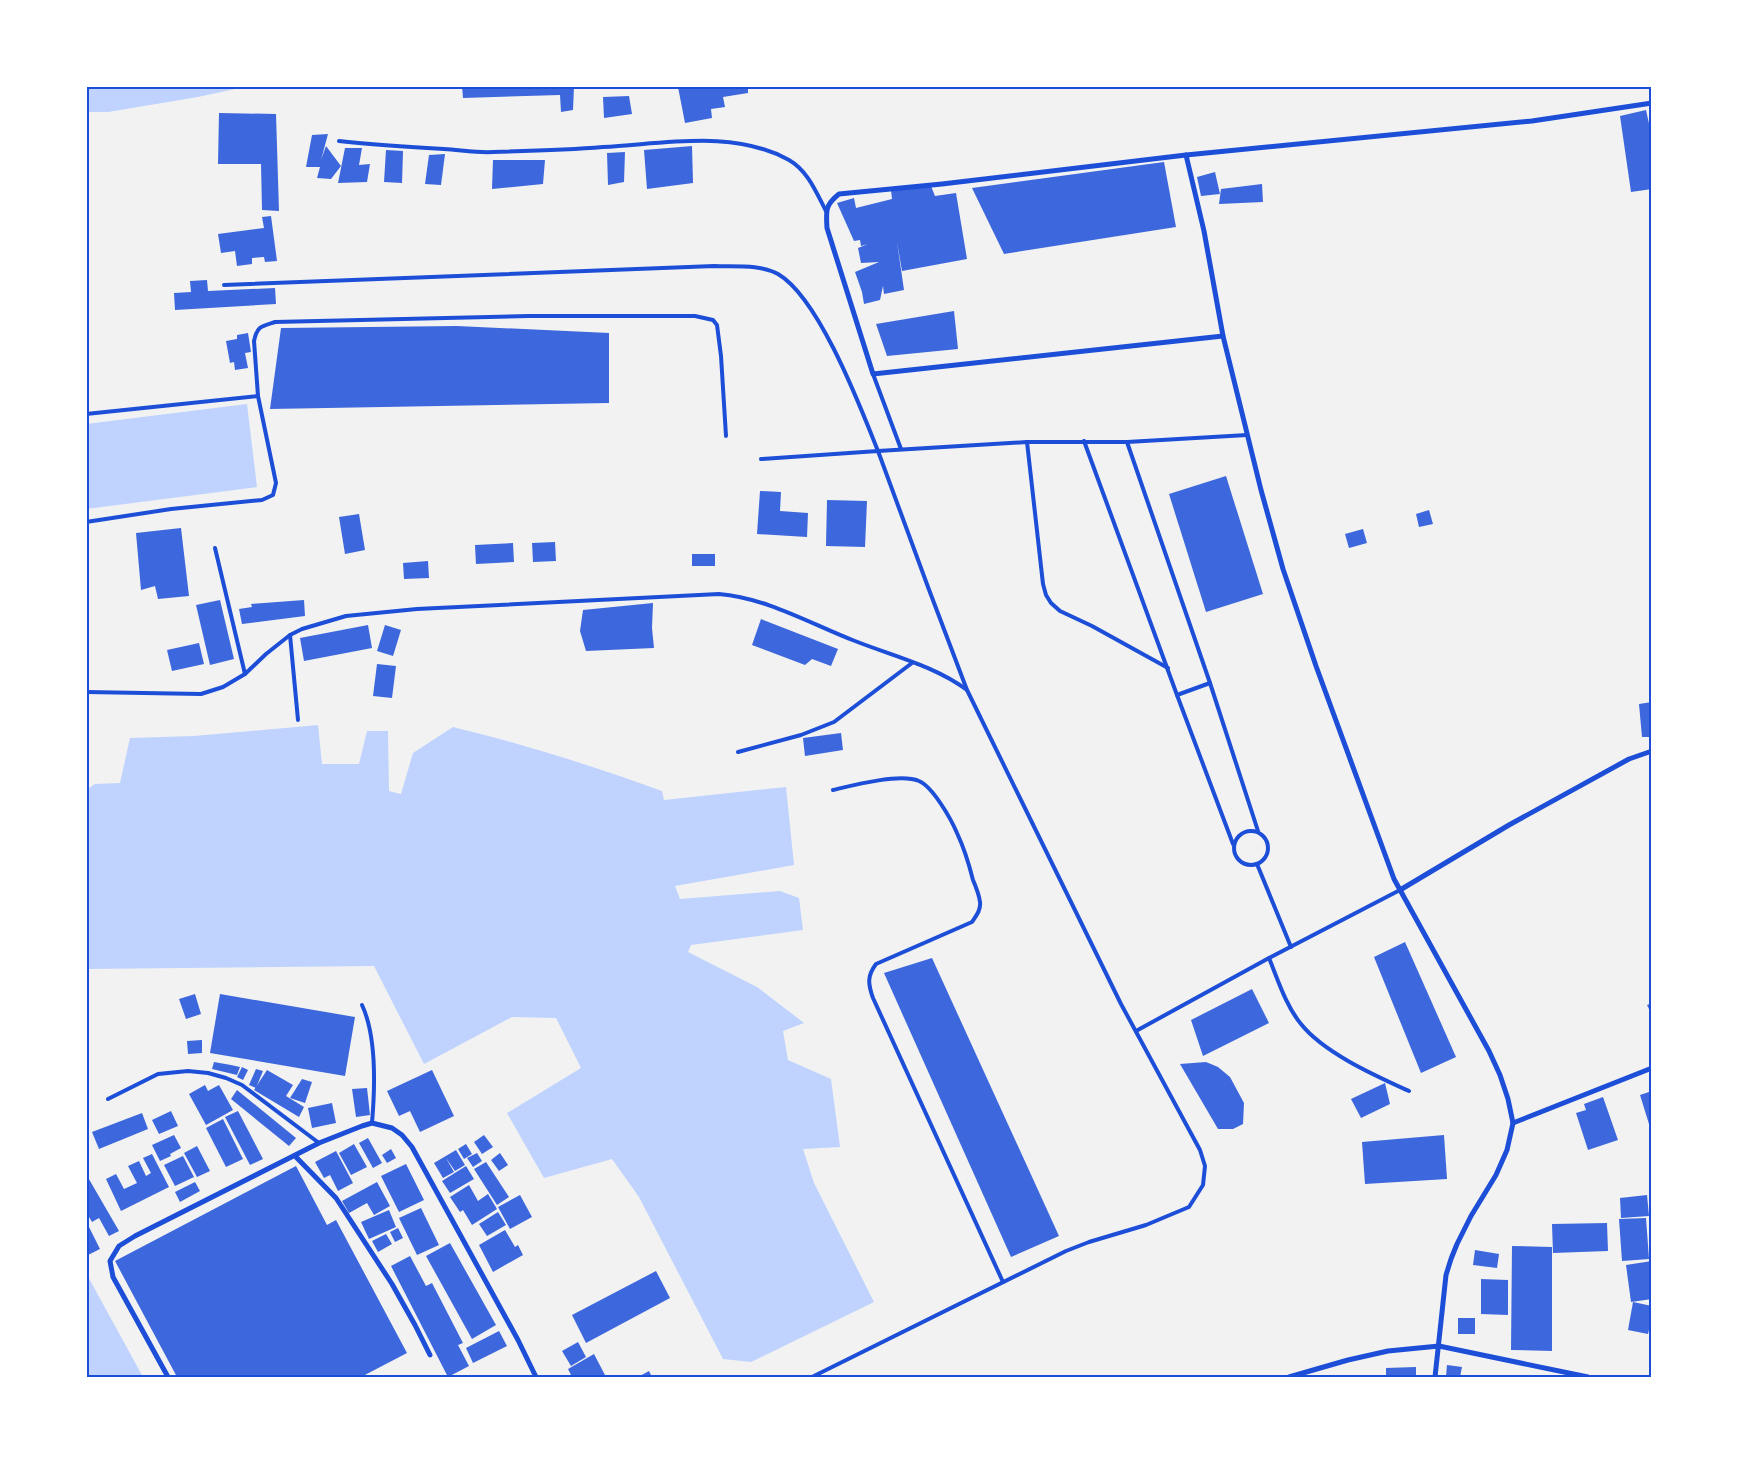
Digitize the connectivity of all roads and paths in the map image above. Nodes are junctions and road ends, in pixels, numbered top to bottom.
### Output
1 (1652, 102) edge
2 (339, 141) dead end
3 (1186, 155) junction
4 (826, 211) junction
5 (224, 285) dead end
6 (1223, 336) junction
7 (874, 374) junction
8 (258, 396) junction
9 (86, 414) edge
10 (1247, 435) junction
11 (726, 436) dead end
12 (1084, 441) junction
13 (1027, 442) junction
14 (1127, 442) junction
15 (901, 449) junction
16 (878, 451) junction
17 (761, 458) dead end
18 (86, 522) edge
19 (215, 548) dead end
20 (290, 635) junction
21 (912, 663) junction
22 (1168, 668) junction
23 (245, 674) junction
24 (1210, 683) junction
25 (968, 690) junction
26 (86, 692) edge
27 (1177, 695) junction
28 (298, 720) dead end
29 (1652, 751) edge
30 (738, 752) dead end
31 (833, 790) dead end
32 (1258, 832) junction
33 (1233, 844) junction
34 (1257, 864) junction
35 (1400, 890) junction
36 (1291, 947) junction
37 (1269, 958) junction
38 (362, 1004) dead end
39 (1136, 1032) junction
40 (1652, 1068) edge
41 (1409, 1091) dead end
42 (108, 1099) dead end
43 (372, 1123) junction
44 (1513, 1123) junction
45 (319, 1143) junction
46 (295, 1156) junction
47 (1002, 1282) junction
48 (1439, 1346) junction
49 (430, 1355) dead end
50 (168, 1377) edge
51 (536, 1377) edge
52 (812, 1377) edge
53 (1289, 1377) edge
54 (1435, 1377) edge
55 (1588, 1377) edge

1 - 3 street
2 - 4 lane
3 - 4 street
3 - 6 street
4 - 7 street
5 - 16 lane
6 - 7 street
6 - 10 street
7 - 15 lane
8 - 9 lane
8 - 11 lane
8 - 18 lane
10 - 14 lane
10 - 35 street
12 - 13 lane
12 - 14 lane
12 - 22 lane
13 - 15 lane
13 - 22 lane
14 - 24 lane
15 - 16 lane
16 - 17 lane
16 - 25 lane
19 - 23 lane
20 - 21 lane
20 - 23 lane
20 - 28 lane
21 - 25 lane
21 - 30 lane
22 - 27 lane
23 - 26 lane
24 - 27 lane
24 - 32 lane
25 - 39 lane
27 - 33 lane
29 - 35 street
31 - 47 lane
32 - 33 lane
32 - 34 lane
33 - 34 lane
34 - 36 lane
35 - 36 lane
35 - 44 street
36 - 37 lane
37 - 39 lane
37 - 41 lane
38 - 43 lane
39 - 47 lane
40 - 44 street
42 - 45 lane
43 - 45 street
43 - 51 street
44 - 48 street
45 - 46 street
46 - 49 street
46 - 50 street
47 - 52 lane
48 - 53 street
48 - 54 street
48 - 55 street

